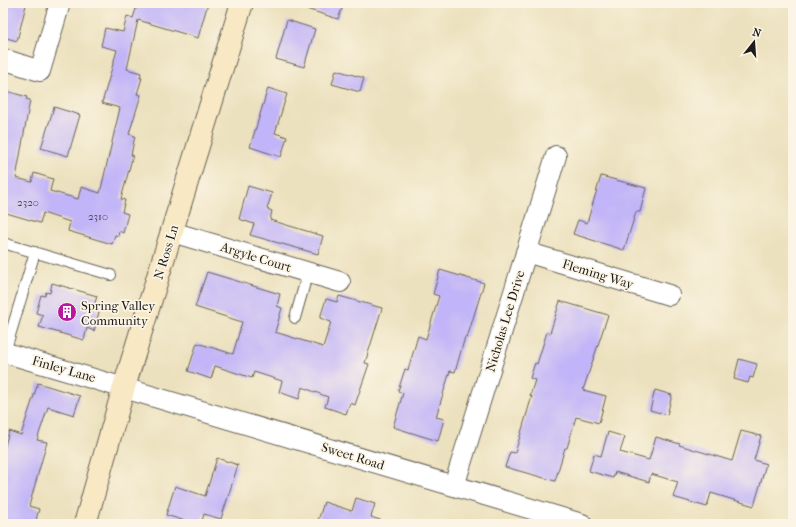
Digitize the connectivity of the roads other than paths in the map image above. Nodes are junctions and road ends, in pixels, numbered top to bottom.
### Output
1 (60, 3) edge
2 (242, 3) edge
3 (3, 59) edge
4 (556, 156) dead end
5 (172, 232) junction
6 (3, 243) edge
7 (35, 252) junction
8 (526, 252) junction
9 (308, 272) junction
10 (111, 275) dead end
11 (340, 282) dead end
12 (669, 295) dead end
13 (296, 318) dead end
14 (4, 352) edge
15 (124, 387) junction
16 (454, 486) junction
17 (85, 524) edge
18 (582, 524) edge

1 - 3 street
2 - 5 main road, N Ross Ln
4 - 8 street, Nicholas Lee Drive
5 - 9 street, Argyle Court
5 - 15 main road, N Ross Ln
6 - 7 lane
7 - 10 lane
7 - 14 lane
8 - 12 street, Fleming Way
8 - 16 street, Nicholas Lee Drive
9 - 11 street, Argyle Court
9 - 13 lane
14 - 15 street, Finley Lane
15 - 16 street, Sweet Road
15 - 17 main road, N Ross Ln
16 - 18 street, Sweet Road

